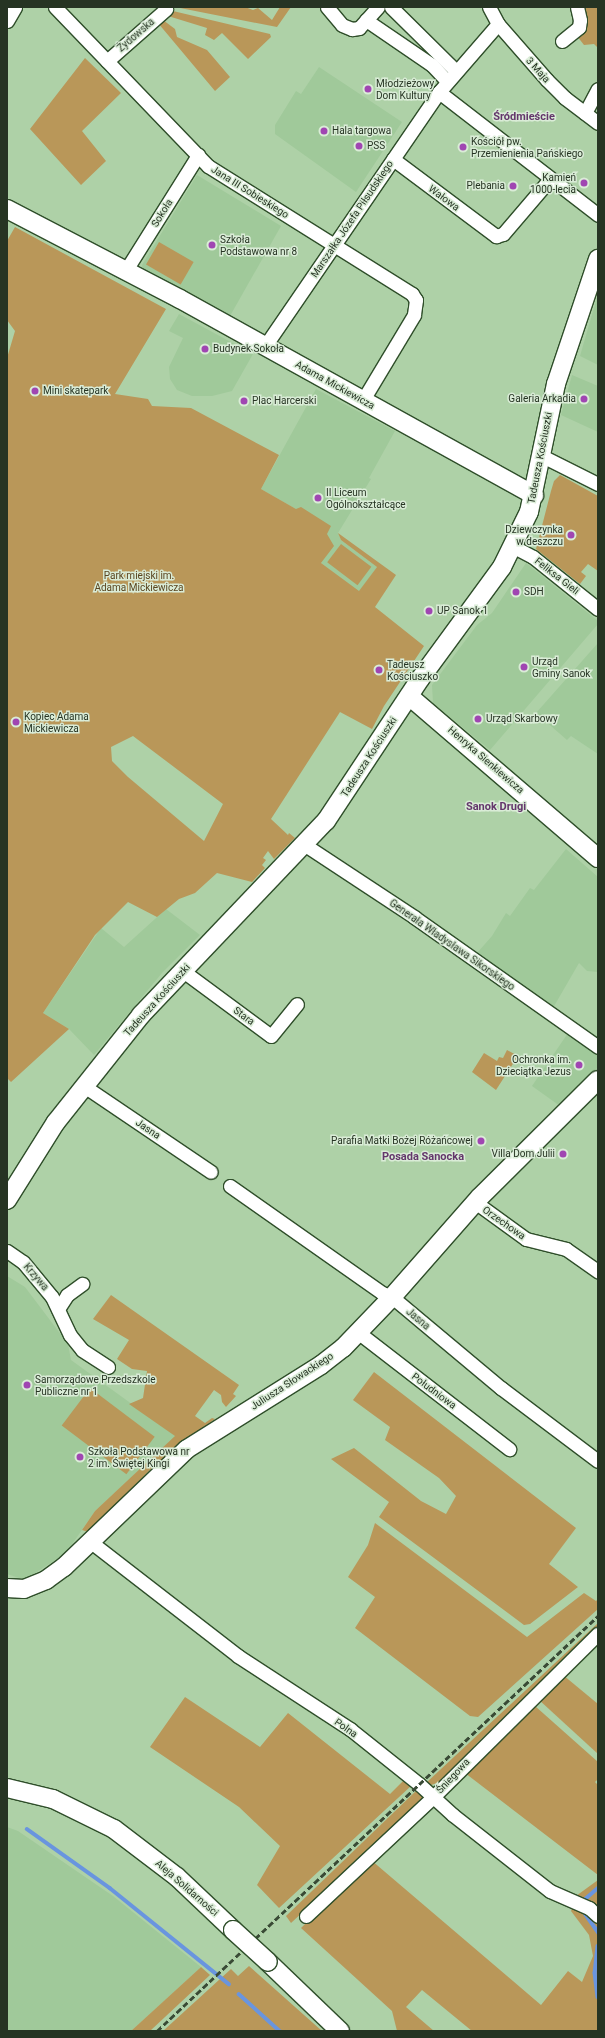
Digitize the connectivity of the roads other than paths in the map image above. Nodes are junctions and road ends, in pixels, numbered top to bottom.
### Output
1 (15, 7) edge
2 (55, 7) edge
3 (327, 7) edge
4 (378, 7) edge
5 (391, 7) edge
6 (489, 7) edge
7 (577, 7) edge
8 (166, 9) dead end
9 (366, 20) junction
10 (7, 21) edge
11 (498, 24) junction
12 (562, 41) dead end
13 (107, 61) junction
14 (456, 71) junction
15 (447, 81) junction
16 (598, 89) edge
17 (439, 92) junction
18 (585, 113) junction
19 (598, 123) edge
20 (198, 155) junction
21 (393, 159) junction
22 (550, 179) junction
23 (7, 209) edge
24 (598, 215) edge
25 (335, 245) junction
26 (598, 259) edge
27 (126, 270) junction
28 (265, 346) junction
29 (363, 400) junction
30 (542, 456) junction
31 (598, 484) edge
32 (534, 495) junction
33 (514, 547) junction
34 (598, 609) edge
35 (409, 696) junction
36 (305, 845) junction
37 (598, 858) edge
38 (183, 971) junction
39 (297, 1004) dead end
40 (598, 1047) edge
41 (598, 1080) edge
42 (84, 1086) junction
43 (211, 1172) dead end
44 (12, 1181) edge
45 (230, 1186) dead end
46 (7, 1200) edge
47 (475, 1202) junction
48 (7, 1251) edge
49 (598, 1271) edge
50 (82, 1284) dead end
51 (392, 1297) junction
52 (58, 1309) junction
53 (359, 1333) junction
54 (108, 1366) dead end
55 (510, 1449) dead end
56 (598, 1462) edge
57 (91, 1542) junction
58 (7, 1588) edge
59 (598, 1634) edge
60 (7, 1788) edge
61 (433, 1797) junction
62 (594, 1912) edge
63 (306, 1916) dead end
64 (340, 2031) edge

1 - 10 street
2 - 13 street, Jana III Sobieskiego
3 - 9 street
4 - 9 street
5 - 14 street
6 - 11 street, 3 Maja
7 - 12 street
8 - 13 street, Żydowska
9 - 15 street
11 - 14 street, Marszałka Józefa Piłsudskiego
11 - 18 street, 3 Maja
13 - 20 street, Jana III Sobieskiego
14 - 15 street, Marszałka Józefa Piłsudskiego
15 - 17 street, Marszałka Józefa Piłsudskiego
16 - 18 street
17 - 21 street, Marszałka Józefa Piłsudskiego
17 - 22 street
18 - 19 street, 3 Maja
20 - 25 street, Jana III Sobieskiego
20 - 27 street, Sokoła
21 - 22 street, Wałowa
21 - 25 street, Marszałka Józefa Piłsudskiego
22 - 24 street
23 - 27 street, Adama Mickiewicza
25 - 28 street, Marszałka Józefa Piłsudskiego
25 - 29 street, Jana III Sobieskiego
26 - 30 street, Tadeusza Kościuszki
27 - 28 street, Adama Mickiewicza
28 - 29 street, Adama Mickiewicza
29 - 32 street, Adama Mickiewicza
30 - 31 street
30 - 32 street, Tadeusza Kościuszki
32 - 33 street, Tadeusza Kościuszki
33 - 34 street, Feliksa Gieli
33 - 35 street, Tadeusza Kościuszki
35 - 36 street, Tadeusza Kościuszki
35 - 37 street, Henryka Sienkiewicza
36 - 38 street, Tadeusza Kościuszki
36 - 40 street, Generała Władysława Sikorskiego
38 - 39 street, Stara
38 - 42 street, Tadeusza Kościuszki
41 - 47 street, Juliusza Słowackiego
42 - 43 street, Jasna
42 - 44 street, Tadeusza Kościuszki
44 - 46 street, Tadeusza Kościuszki
45 - 51 street, Jasna
47 - 49 street, Orzechowa
47 - 51 street, Juliusza Słowackiego
48 - 52 street, Krzywa
50 - 52 street
51 - 53 street, Juliusza Słowackiego
51 - 56 street, Jasna
52 - 54 street, Krzywa
53 - 55 street, Południowa
53 - 57 street, Juliusza Słowackiego
57 - 58 street, Juliusza Słowackiego
57 - 61 street, Polna
59 - 61 street, Śniegowa
60 - 64 street, Aleja Solidarności, bridge
61 - 62 street, Polna
61 - 63 street, Śniegowa

